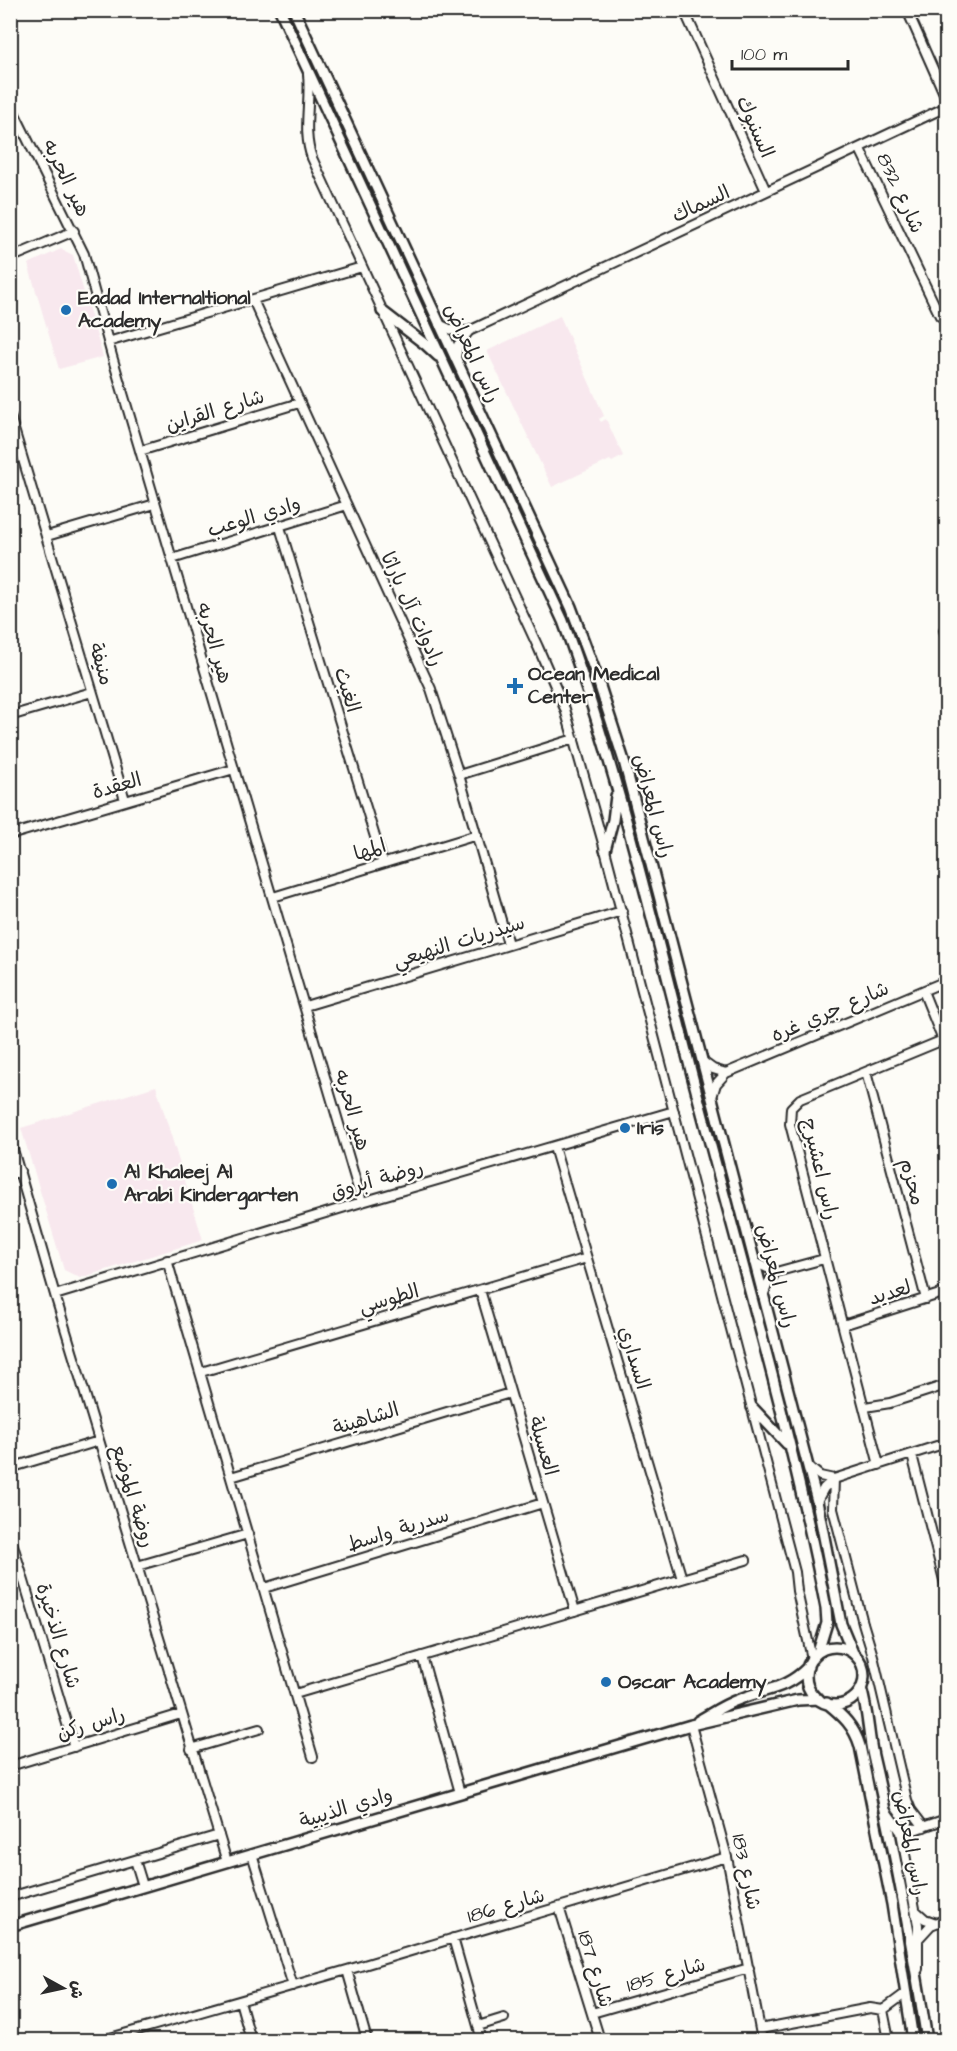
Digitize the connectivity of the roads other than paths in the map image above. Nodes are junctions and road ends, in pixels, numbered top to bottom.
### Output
1 (280, 10) edge
2 (294, 10) edge
3 (684, 10) edge
4 (907, 10) edge
5 (308, 72) junction
6 (946, 98) edge
7 (10, 104) edge
8 (946, 107) edge
9 (860, 148) junction
10 (766, 191) junction
11 (74, 231) junction
12 (10, 258) edge
13 (362, 267) junction
14 (253, 300) junction
15 (382, 311) junction
16 (943, 315) edge
17 (439, 324) junction
18 (469, 331) junction
19 (108, 342) junction
20 (456, 361) junction
21 (444, 362) junction
22 (299, 403) junction
23 (10, 416) edge
24 (140, 451) junction
25 (155, 504) junction
26 (346, 505) junction
27 (280, 527) junction
28 (47, 536) junction
29 (172, 559) junction
30 (92, 692) junction
31 (10, 716) edge
32 (574, 739) junction
33 (234, 769) junction
34 (459, 775) junction
35 (616, 788) junction
36 (124, 800) junction
37 (10, 835) edge
38 (477, 835) junction
39 (605, 850) junction
40 (383, 863) junction
41 (273, 897) junction
42 (622, 911) junction
43 (508, 944) junction
44 (946, 981) edge
45 (922, 991) junction
46 (305, 1006) junction
47 (945, 1044) edge
48 (702, 1061) junction
49 (866, 1072) junction
50 (726, 1073) junction
51 (712, 1097) junction
52 (674, 1111) junction
53 (10, 1139) edge
54 (554, 1147) junction
55 (20, 1171) junction
56 (10, 1174) edge
57 (362, 1202) junction
58 (587, 1258) junction
59 (824, 1259) junction
60 (167, 1260) junction
61 (754, 1262) junction
62 (776, 1272) junction
63 (480, 1290) junction
64 (946, 1292) edge
65 (55, 1295) junction
66 (763, 1296) junction
67 (926, 1299) junction
68 (843, 1325) junction
69 (201, 1372) junction
70 (946, 1385) edge
71 (510, 1393) junction
72 (752, 1407) junction
73 (865, 1407) junction
74 (99, 1441) junction
75 (946, 1443) edge
76 (791, 1449) junction
77 (912, 1455) junction
78 (879, 1465) junction
79 (808, 1467) junction
80 (10, 1468) edge
81 (231, 1477) junction
82 (834, 1479) junction
83 (817, 1501) junction
84 (543, 1503) junction
85 (248, 1534) junction
86 (10, 1535) edge
87 (746, 1560) dead end
88 (137, 1566) junction
89 (682, 1579) junction
90 (264, 1588) junction
91 (946, 1588) edge
92 (575, 1611) junction
93 (853, 1653) junction
94 (422, 1656) junction
95 (812, 1660) junction
96 (861, 1688) junction
97 (295, 1694) junction
98 (823, 1701) junction
99 (181, 1714) junction
100 (691, 1725) junction
101 (259, 1729) dead end
102 (74, 1747) junction
103 (191, 1749) junction
104 (313, 1757) dead end
105 (10, 1766) edge
106 (460, 1793) junction
107 (886, 1811) junction
108 (946, 1819) edge
109 (898, 1827) junction
110 (920, 1828) junction
111 (219, 1835) junction
112 (904, 1849) junction
113 (252, 1854) junction
114 (727, 1857) junction
115 (135, 1860) junction
116 (227, 1862) junction
117 (143, 1886) junction
118 (10, 1897) edge
119 (559, 1908) junction
120 (916, 1911) junction
121 (946, 1919) edge
122 (936, 1923) junction
123 (10, 1926) edge
124 (453, 1938) junction
125 (919, 1938) junction
126 (749, 1968) junction
127 (347, 1970) junction
128 (918, 1985) junction
129 (293, 1986) junction
130 (906, 1993) junction
131 (240, 2001) junction
132 (883, 2010) junction
133 (592, 2013) junction
134 (504, 2018) dead end
135 (478, 2026) junction
136 (760, 2029) junction
137 (10, 2032) edge
138 (132, 2036) edge
139 (13, 2040) edge
140 (103, 2040) edge
141 (251, 2040) edge
142 (367, 2040) edge
143 (482, 2040) edge
144 (600, 2040) edge
145 (762, 2040) edge
146 (889, 2040) edge
147 (913, 2040) edge
148 (927, 2040) edge

1 - 5 street, راس المعراض
2 - 17 street, راس المعراض
3 - 10 street, السنبوك
4 - 6 street
5 - 13 street, راس المعراض
5 - 21 street, راس المعراض
7 - 11 street, هير الحربه
8 - 9 street, السماك
9 - 10 street, السماك
9 - 16 street, شارع 832
10 - 18 street, السماك
11 - 12 street
11 - 19 street, هير الحربه
13 - 14 street
13 - 15 street, راس المعراض
14 - 19 street
14 - 22 street, رادوات آل باراثا
15 - 21 street
15 - 32 street, راس المعراض
17 - 18 street
17 - 20 street, راس المعراض
18 - 20 street
19 - 24 street, هير الحربه
20 - 48 street, راس المعراض
21 - 35 street, راس المعراض
22 - 24 street, شارع القراين
22 - 26 street, رادوات آل باراثا
23 - 28 street, منيفة
24 - 25 street, هير الحربه
25 - 28 street
25 - 29 street, هير الحربه
26 - 27 street, وادي الوعب
26 - 34 street, رادوات آل باراثا
27 - 29 street, وادي الوعب
27 - 40 street, الغيث
28 - 30 street, منيفة
29 - 33 street, هير الحربه
30 - 31 street
30 - 36 street, منيفة
32 - 34 street
32 - 39 street, راس المعراض
33 - 36 street, العقدة
33 - 41 street, هير الحربه
34 - 38 street, رادوات آل باراثا
35 - 39 street
35 - 76 street, راس المعراض
36 - 37 street, العقدة
38 - 40 street, المها
38 - 43 street, رادوات آل باراثا
39 - 42 street, راس المعراض
40 - 41 street, المها
41 - 46 street, هير الحربه
42 - 43 street, سيدريات النهيعي
42 - 52 street, راس المعراض
43 - 46 street, سيدريات النهيعي
44 - 45 street, شارع جري غره
45 - 47 street
45 - 50 street, شارع جري غره
46 - 57 street, هير الحربه
47 - 49 street, راس اعشيرج
48 - 50 street
48 - 51 street, راس المعراض
49 - 59 street, راس اعشيرج
49 - 67 street, محزم
50 - 51 street
51 - 61 street, راس المعراض
52 - 54 street, روضة أبروق
52 - 72 street, راس المعراض
53 - 55 street, روضة الموضع
54 - 57 street, روضة أبروق
54 - 58 street, السداري
55 - 56 street
55 - 65 street, روضة الموضع
57 - 60 street, روضة أبروق
58 - 63 street, الطوسي
58 - 89 street, السداري
59 - 62 street
59 - 68 street, راس اعشيرج
60 - 65 street, روضة أبروق
60 - 69 street
61 - 62 street
61 - 66 street, راس المعراض
62 - 66 street
63 - 69 street, الطوسي
63 - 71 street, العسيلة
64 - 67 street, لعديد
65 - 74 street, روضة الموضع
66 - 79 street, راس المعراض
67 - 68 street, لعديد
68 - 73 street, راس اعشيرج
69 - 81 street
70 - 73 street
71 - 81 street, الشاهينة
71 - 84 street, العسيلة
72 - 76 street
72 - 95 street, راس المعراض
73 - 78 street, راس اعشيرج
74 - 80 street
74 - 88 street, روضة الموضع
75 - 77 street
76 - 95 street, راس المعراض
77 - 78 street
77 - 91 street
78 - 82 street
79 - 82 street
79 - 83 street, راس المعراض
81 - 85 street
82 - 83 street
82 - 110 street, راس المعراض
83 - 93 street, راس المعراض
84 - 90 street, سدرية واسط
84 - 92 street, العسيلة
85 - 88 street
85 - 90 street
86 - 102 street, شارع الذخيرة
87 - 89 street
88 - 99 street, روضة الموضع
89 - 92 street
90 - 97 street
92 - 94 street
93 - 95 street
93 - 96 street
94 - 97 street
94 - 106 street
95 - 98 street
95 - 100 street, وادي الذيبية
96 - 98 street
96 - 107 street, راس المعراض
97 - 104 street
98 - 100 street, وادي الذيبية
98 - 130 street, راس المعراض
99 - 102 street, راس ركن
99 - 103 street, روضة الموضع
100 - 106 street, وادي الذيبية
100 - 114 street, شارع 183
101 - 103 street
102 - 105 street, راس ركن
103 - 111 street, روضة الموضع
106 - 113 street, وادي الذيبية
107 - 109 street
107 - 128 street, راس المعراض
108 - 110 street
109 - 110 street
109 - 112 street
110 - 112 street
111 - 115 street
111 - 116 street, روضة الموضع
112 - 120 street
113 - 116 street, وادي الذيبية
113 - 129 street
114 - 119 street, شارع 186
114 - 126 street, شارع 183
115 - 117 street
115 - 118 street
116 - 117 street, وادي الذيبية
117 - 123 street, وادي الذيبية
119 - 124 street, شارع 186
119 - 133 street, شارع 187
120 - 122 street
120 - 125 street
121 - 122 street
122 - 125 street
124 - 127 street, شارع 186
124 - 135 street
125 - 128 street
126 - 133 street, شارع 185
126 - 136 street, شارع 183
127 - 129 street, شارع 186
127 - 142 street
128 - 148 street, راس المعراض
129 - 131 street, شارع 186
130 - 132 street
130 - 147 street, راس المعراض
131 - 138 street, شارع 186
131 - 141 street
132 - 136 street
132 - 146 street
133 - 144 street, شارع 187
134 - 135 street
135 - 143 street
136 - 145 street, شارع 183
137 - 139 street
138 - 140 street, شارع 186

